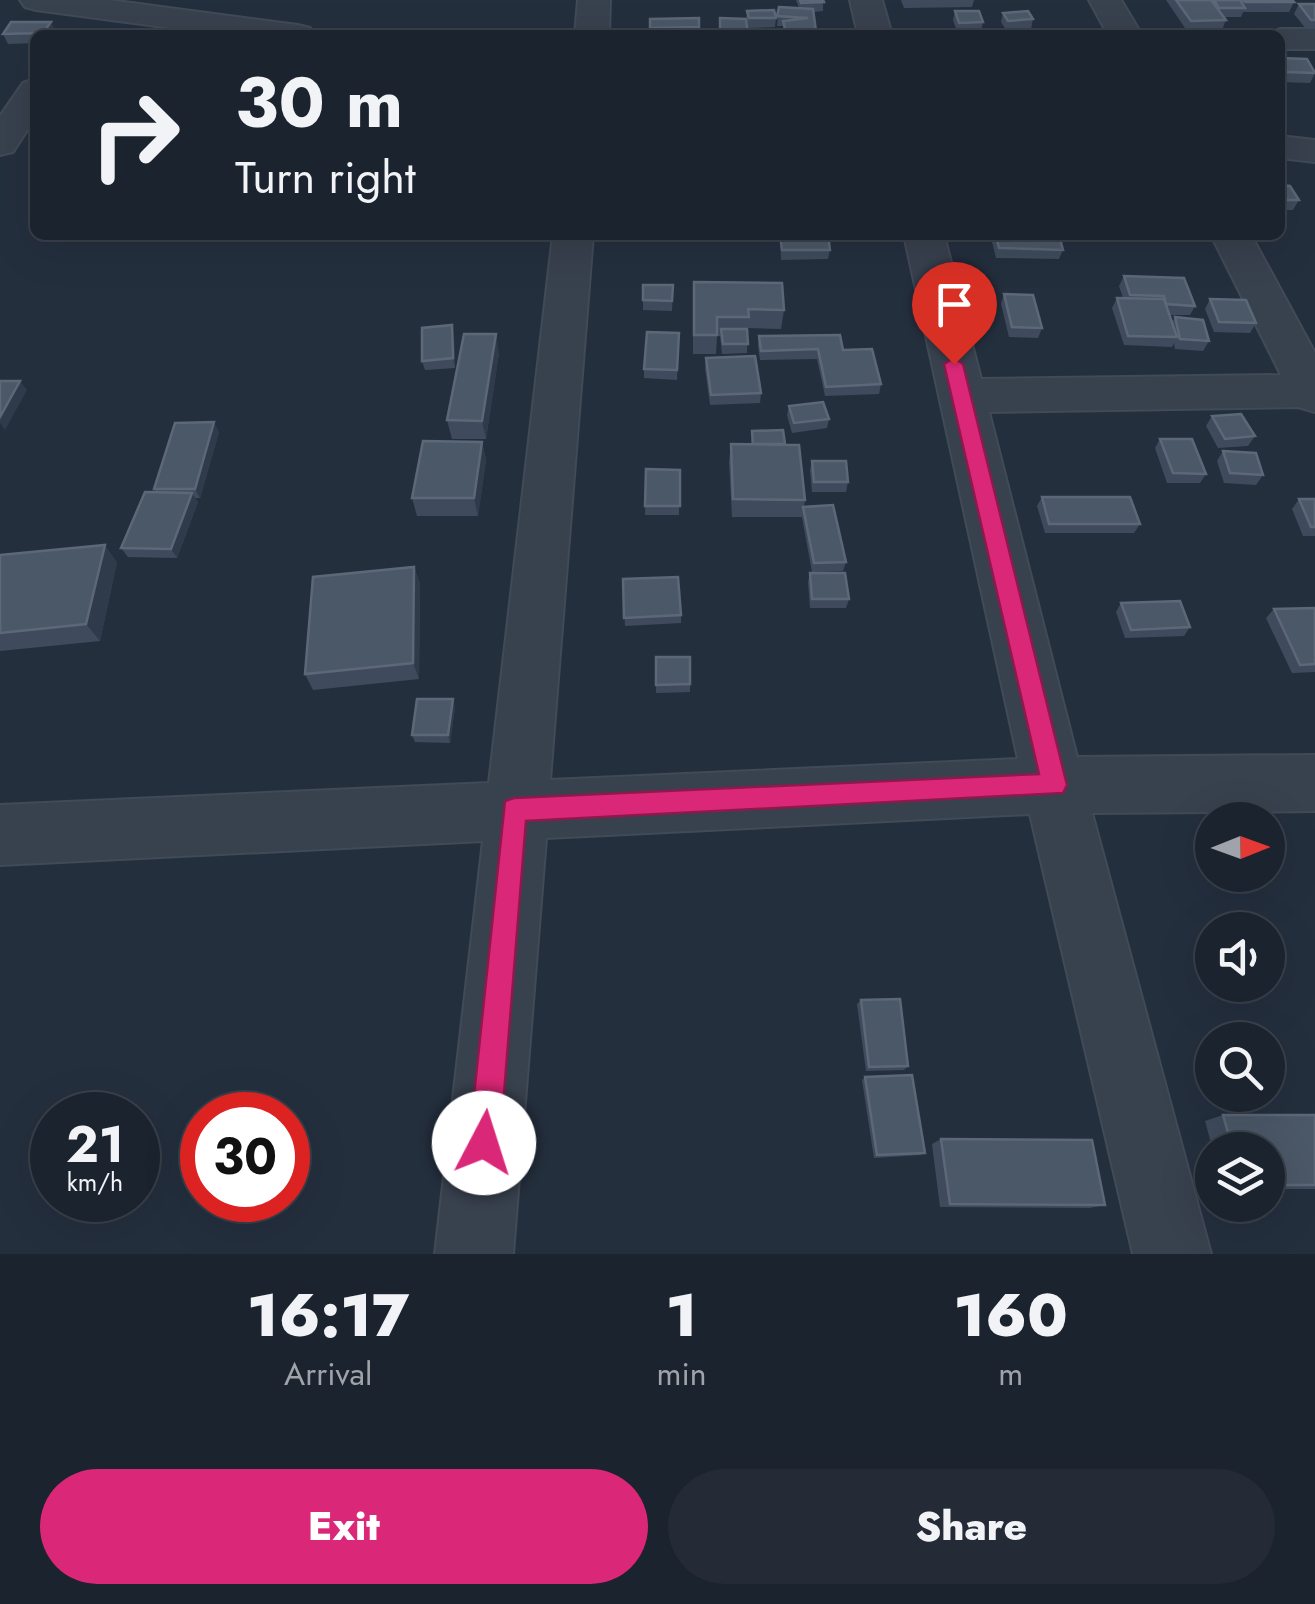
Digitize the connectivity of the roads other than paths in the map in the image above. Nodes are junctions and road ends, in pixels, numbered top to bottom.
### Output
1 (36, 0) edge
2 (594, 0) edge
3 (866, 0) edge
4 (1105, 0) edge
5 (84, 14) edge
6 (247, 30) edge
7 (592, 30) edge
8 (874, 30) edge
9 (1121, 30) edge
10 (1285, 39) edge
11 (1315, 39) edge
12 (30, 98) edge
13 (0, 144) edge
14 (1285, 148) edge
15 (1315, 151) edge
16 (572, 240) edge
17 (925, 240) edge
18 (1234, 240) edge
19 (1314, 393) edge
20 (961, 396) junction
21 (1315, 783) edge
22 (1054, 785) junction
23 (514, 810) junction
24 (0, 835) edge
25 (474, 1254) edge
26 (1172, 1254) edge

1 - 5 street
2 - 7 street
3 - 8 street
4 - 9 street
5 - 6 street
10 - 11 street
12 - 13 street
14 - 15 street
16 - 23 street
17 - 20 street
18 - 19 street
19 - 20 street
20 - 22 street
21 - 22 street
22 - 23 street
22 - 26 street
23 - 24 street
23 - 25 street

